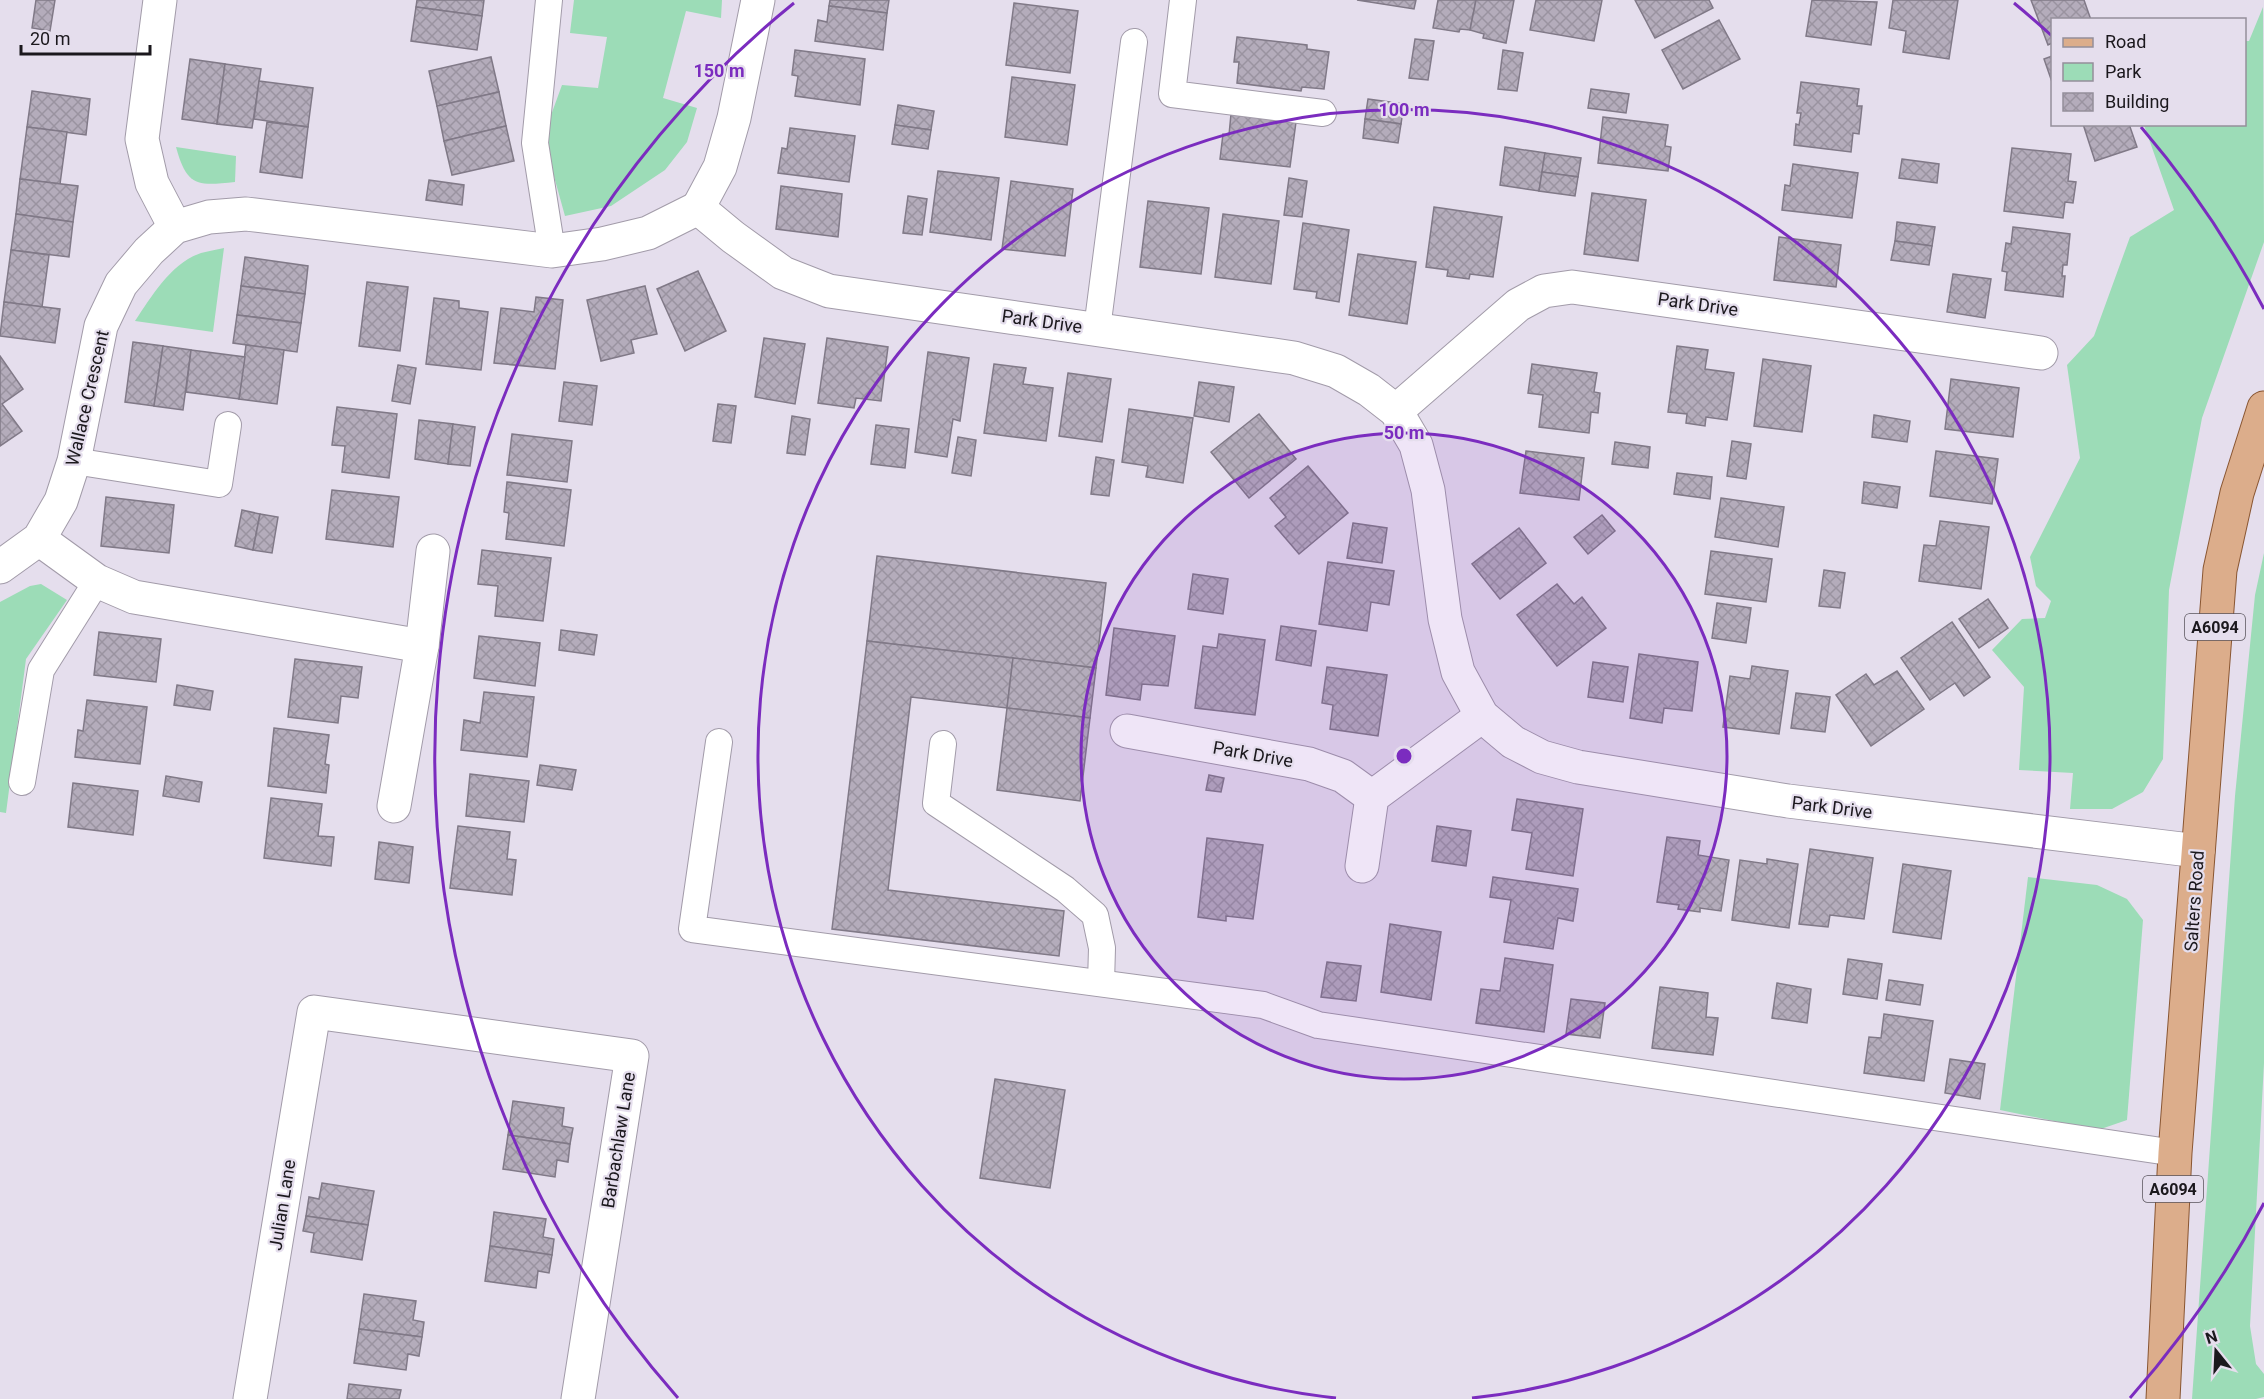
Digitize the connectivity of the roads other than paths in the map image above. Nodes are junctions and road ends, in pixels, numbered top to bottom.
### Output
1 (160, 0) edge
2 (549, 0) edge
3 (758, 0) edge
4 (1183, 0) edge
5 (1134, 42) dead end
6 (1323, 113) dead end
7 (698, 208) junction
8 (176, 227) junction
9 (552, 251) junction
10 (1097, 329) junction
11 (2041, 353) dead end
12 (2264, 408) edge
13 (1396, 411) junction
14 (228, 425) dead end
15 (74, 461) junction
16 (39, 539) junction
17 (433, 551) dead end
18 (0, 567) edge
19 (97, 581) junction
20 (422, 646) junction
21 (1482, 716) junction
22 (1127, 731) dead end
23 (719, 742) dead end
24 (943, 744) dead end
25 (22, 782) dead end
26 (1372, 797) junction
27 (394, 806) dead end
28 (2198, 851) junction
29 (1362, 866) dead end
30 (1101, 983) junction
31 (314, 1012) joint
32 (2175, 1153) junction
33 (250, 1399) edge
34 (578, 1399) edge
35 (2163, 1399) edge

1 - 8 street
2 - 9 lane
3 - 7 street
4 - 6 lane
5 - 10 lane
7 - 9 street, Wallace Crescent
7 - 10 street, Park Drive
8 - 9 street, Wallace Crescent
8 - 15 street, Wallace Crescent
10 - 13 street, Park Drive
11 - 13 street, Park Drive
12 - 28 main road, Salters Road / A6094
13 - 21 street, Park Drive
14 - 15 lane
15 - 16 street, Wallace Crescent
16 - 18 street, Wallace Crescent
16 - 19 street
17 - 20 street
19 - 20 street
19 - 25 lane
20 - 27 street
21 - 26 street
21 - 28 street, Park Drive
22 - 26 street, Park Drive
23 - 30 lane
24 - 30 lane
26 - 29 street
28 - 32 main road, Salters Road / A6094
30 - 32 lane
31 - 33 street, Julian Lane
31 - 34 street, Barbachlaw Lane
32 - 35 main road, Salters Road / A6094

